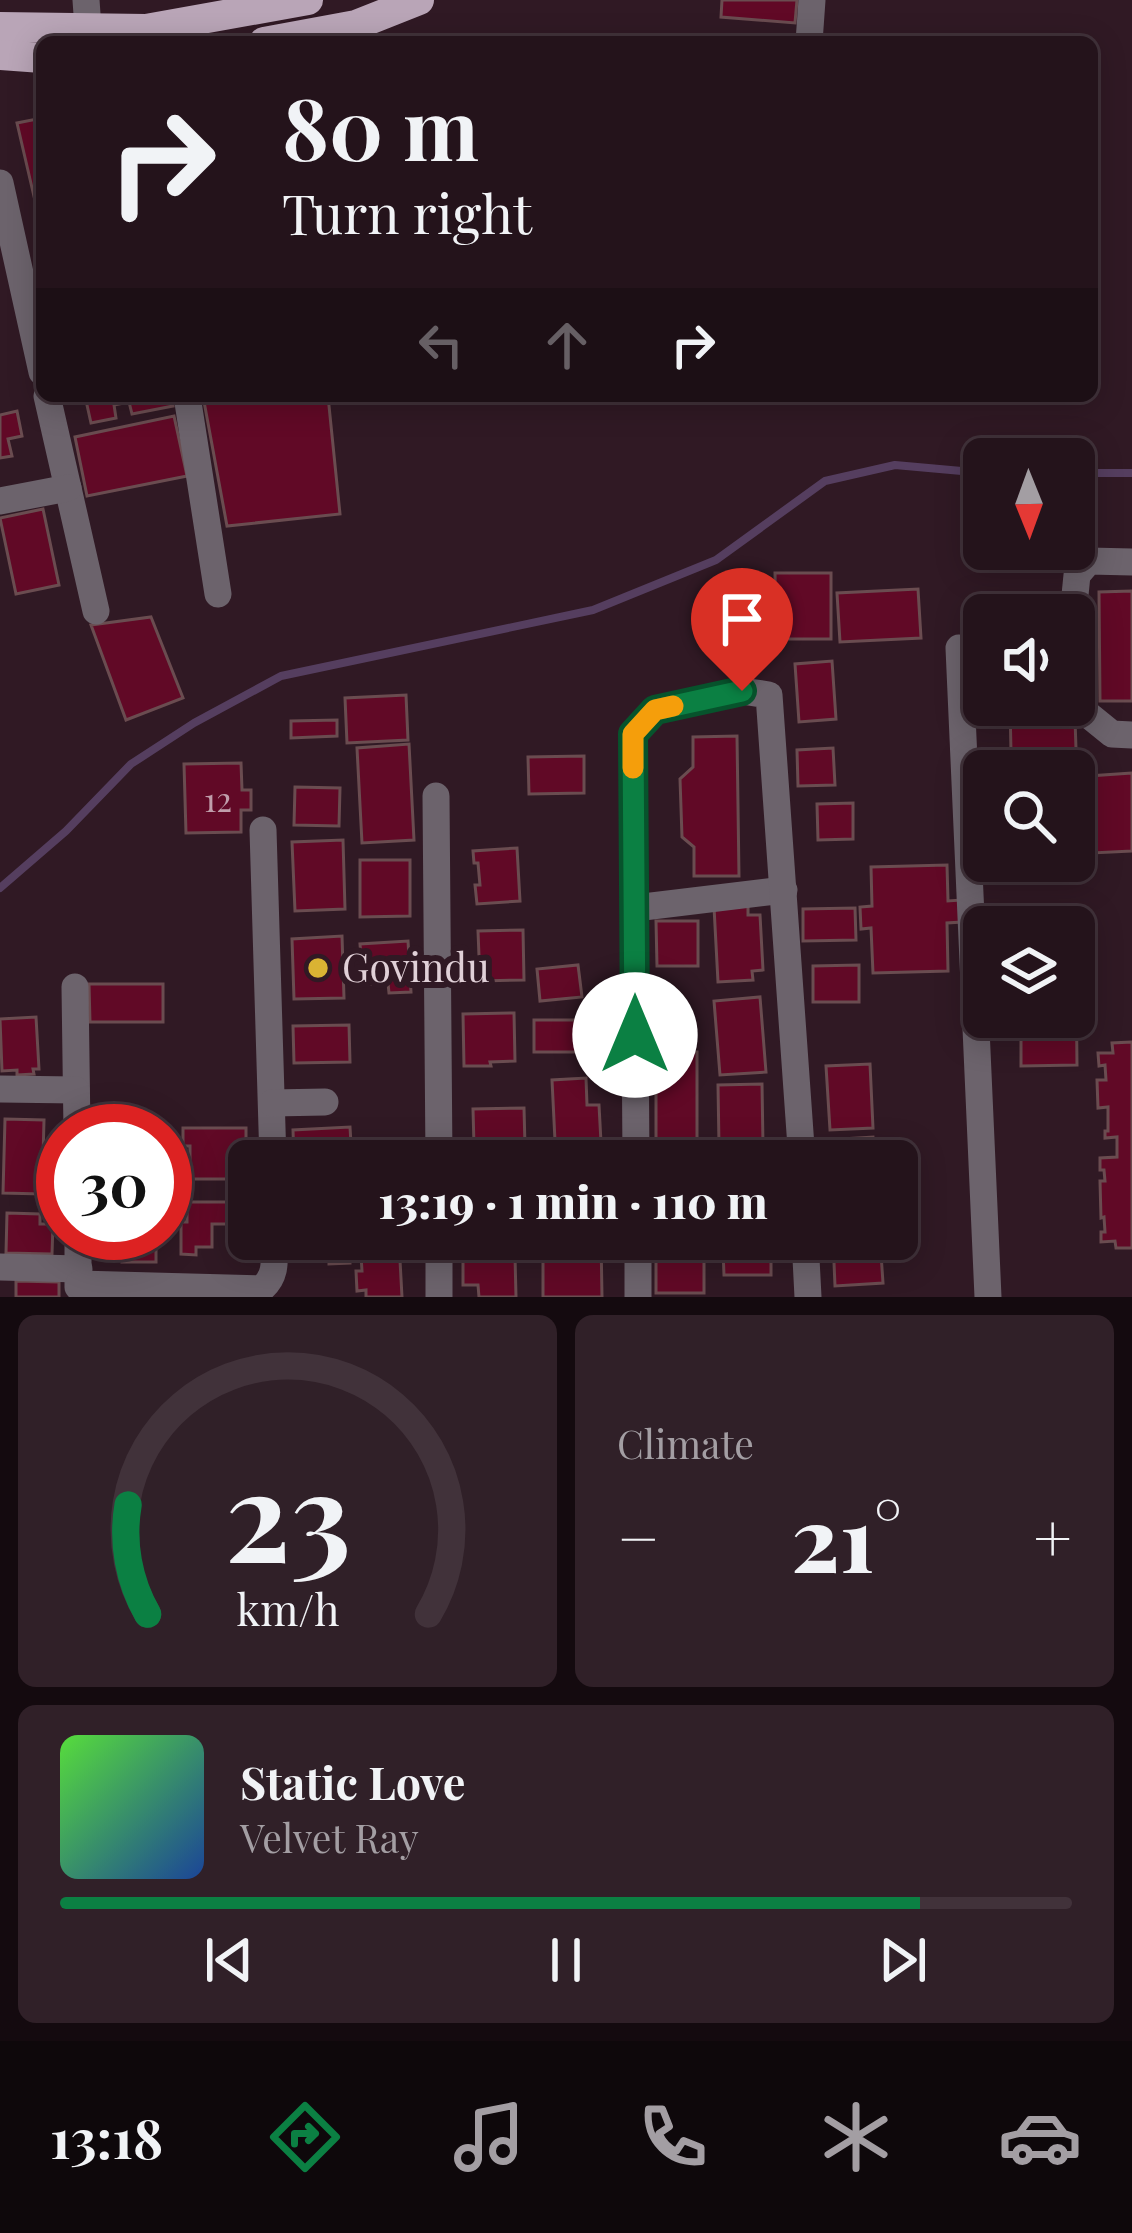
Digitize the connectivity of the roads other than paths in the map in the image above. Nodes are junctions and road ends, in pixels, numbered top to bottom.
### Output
1 (308, 0) edge
2 (419, 0) edge
3 (812, 0) edge
4 (88, 24) edge
5 (0, 28) edge
6 (296, 36) edge
7 (809, 36) edge
8 (0, 55) edge
9 (36, 58) edge
10 (0, 183) edge
11 (36, 345) edge
12 (48, 402) edge
13 (188, 402) edge
14 (68, 488) junction
15 (0, 501) edge
16 (1132, 562) edge
17 (218, 594) dead end
18 (1075, 594) edge
19 (96, 611) dead end
20 (959, 648) dead end
21 (1095, 720) edge
22 (1132, 735) edge
23 (436, 796) dead end
24 (263, 830) dead end
25 (784, 890) junction
26 (634, 908) junction
27 (75, 987) dead end
28 (0, 1090) edge
29 (76, 1090) junction
30 (272, 1102) junction
31 (325, 1102) dead end
32 (76, 1104) edge
33 (273, 1140) edge
34 (439, 1140) edge
35 (636, 1140) edge
36 (801, 1140) edge
37 (274, 1260) edge
38 (439, 1260) edge
39 (638, 1260) edge
40 (806, 1260) edge
41 (0, 1267) edge
42 (78, 1283) edge
43 (440, 1297) edge
44 (638, 1297) edge
45 (808, 1297) edge
46 (988, 1297) edge

1 - 4 main road
2 - 6 main road
3 - 7 street
4 - 5 main road
8 - 9 main road
10 - 11 street
12 - 14 street
13 - 17 street
14 - 15 street
14 - 19 street
16 - 18 street
20 - 46 street
21 - 22 street
23 - 34 street
24 - 30 street
25 - 26 street
25 - 26 street
25 - 36 street
26 - 35 street
27 - 29 street
28 - 29 street
29 - 32 street
30 - 31 street
30 - 33 street
37 - 42 street
38 - 43 street
39 - 44 street
40 - 45 street
41 - 42 street

